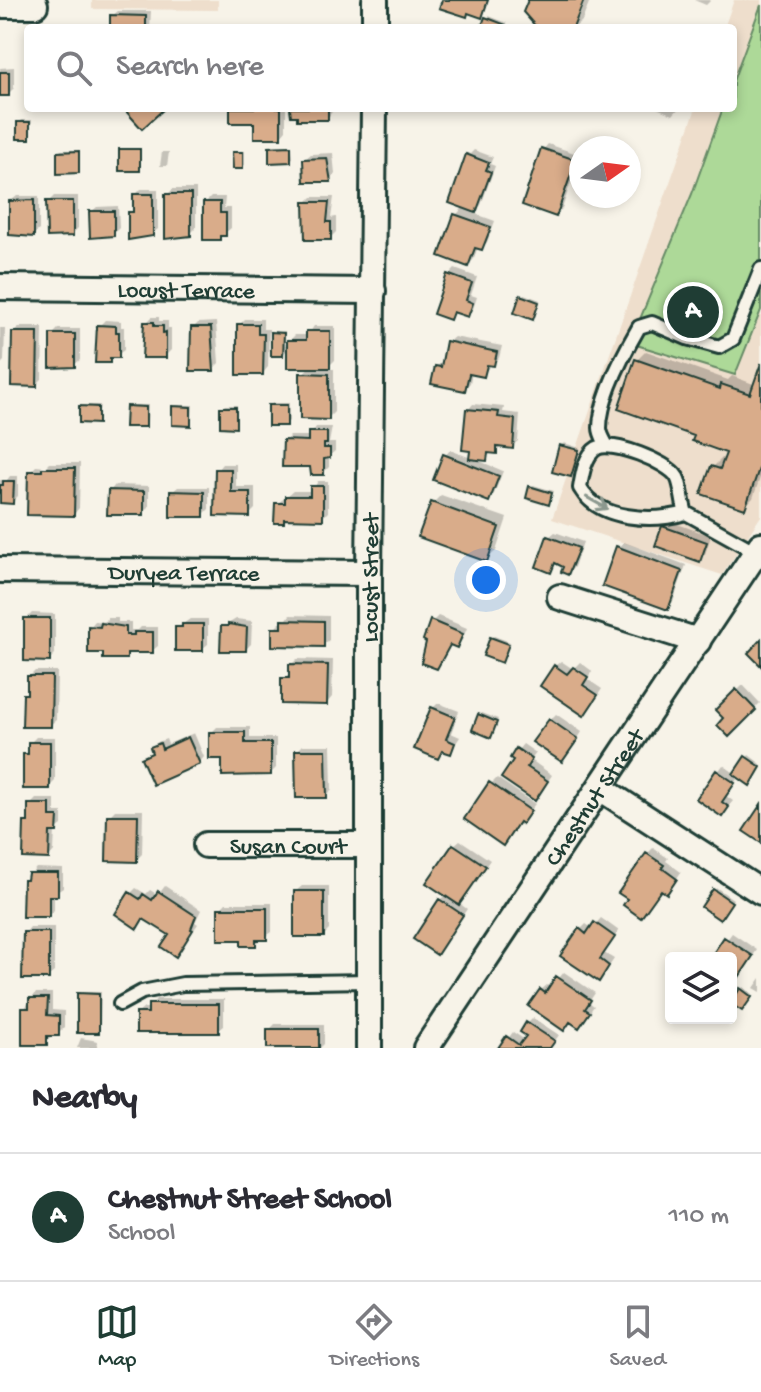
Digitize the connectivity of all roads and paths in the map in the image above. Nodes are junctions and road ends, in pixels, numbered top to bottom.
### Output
1 (375, 0) edge
2 (0, 5) edge
3 (35, 5) dead end
4 (375, 24) edge
5 (374, 112) edge
6 (761, 269) edge
7 (0, 287) edge
8 (373, 291) junction
9 (607, 446) junction
10 (686, 513) junction
11 (759, 551) edge
12 (0, 570) edge
13 (369, 573) junction
14 (560, 597) dead end
15 (698, 641) junction
16 (600, 788) junction
17 (206, 845) dead end
18 (368, 845) junction
19 (761, 892) edge
20 (369, 981) junction
21 (120, 1004) dead end
22 (369, 1048) edge
23 (426, 1048) edge

1 - 4 street
2 - 3 street
5 - 8 street, Locust Street
6 - 9 lane
7 - 8 street, Locust Terrace
8 - 13 street, Locust Street
9 - 10 lane
9 -> 10 lane
10 - 11 lane
11 - 15 street, Chestnut Street
12 - 13 street, Duryea Terrace
13 - 18 street, Locust Street
14 - 15 street
15 - 16 street, Chestnut Street
16 - 19 street
16 - 23 street, Chestnut Street
17 - 18 street, Susan Court
18 - 20 street, Locust Street
20 - 21 lane
20 - 22 street, Locust Street

